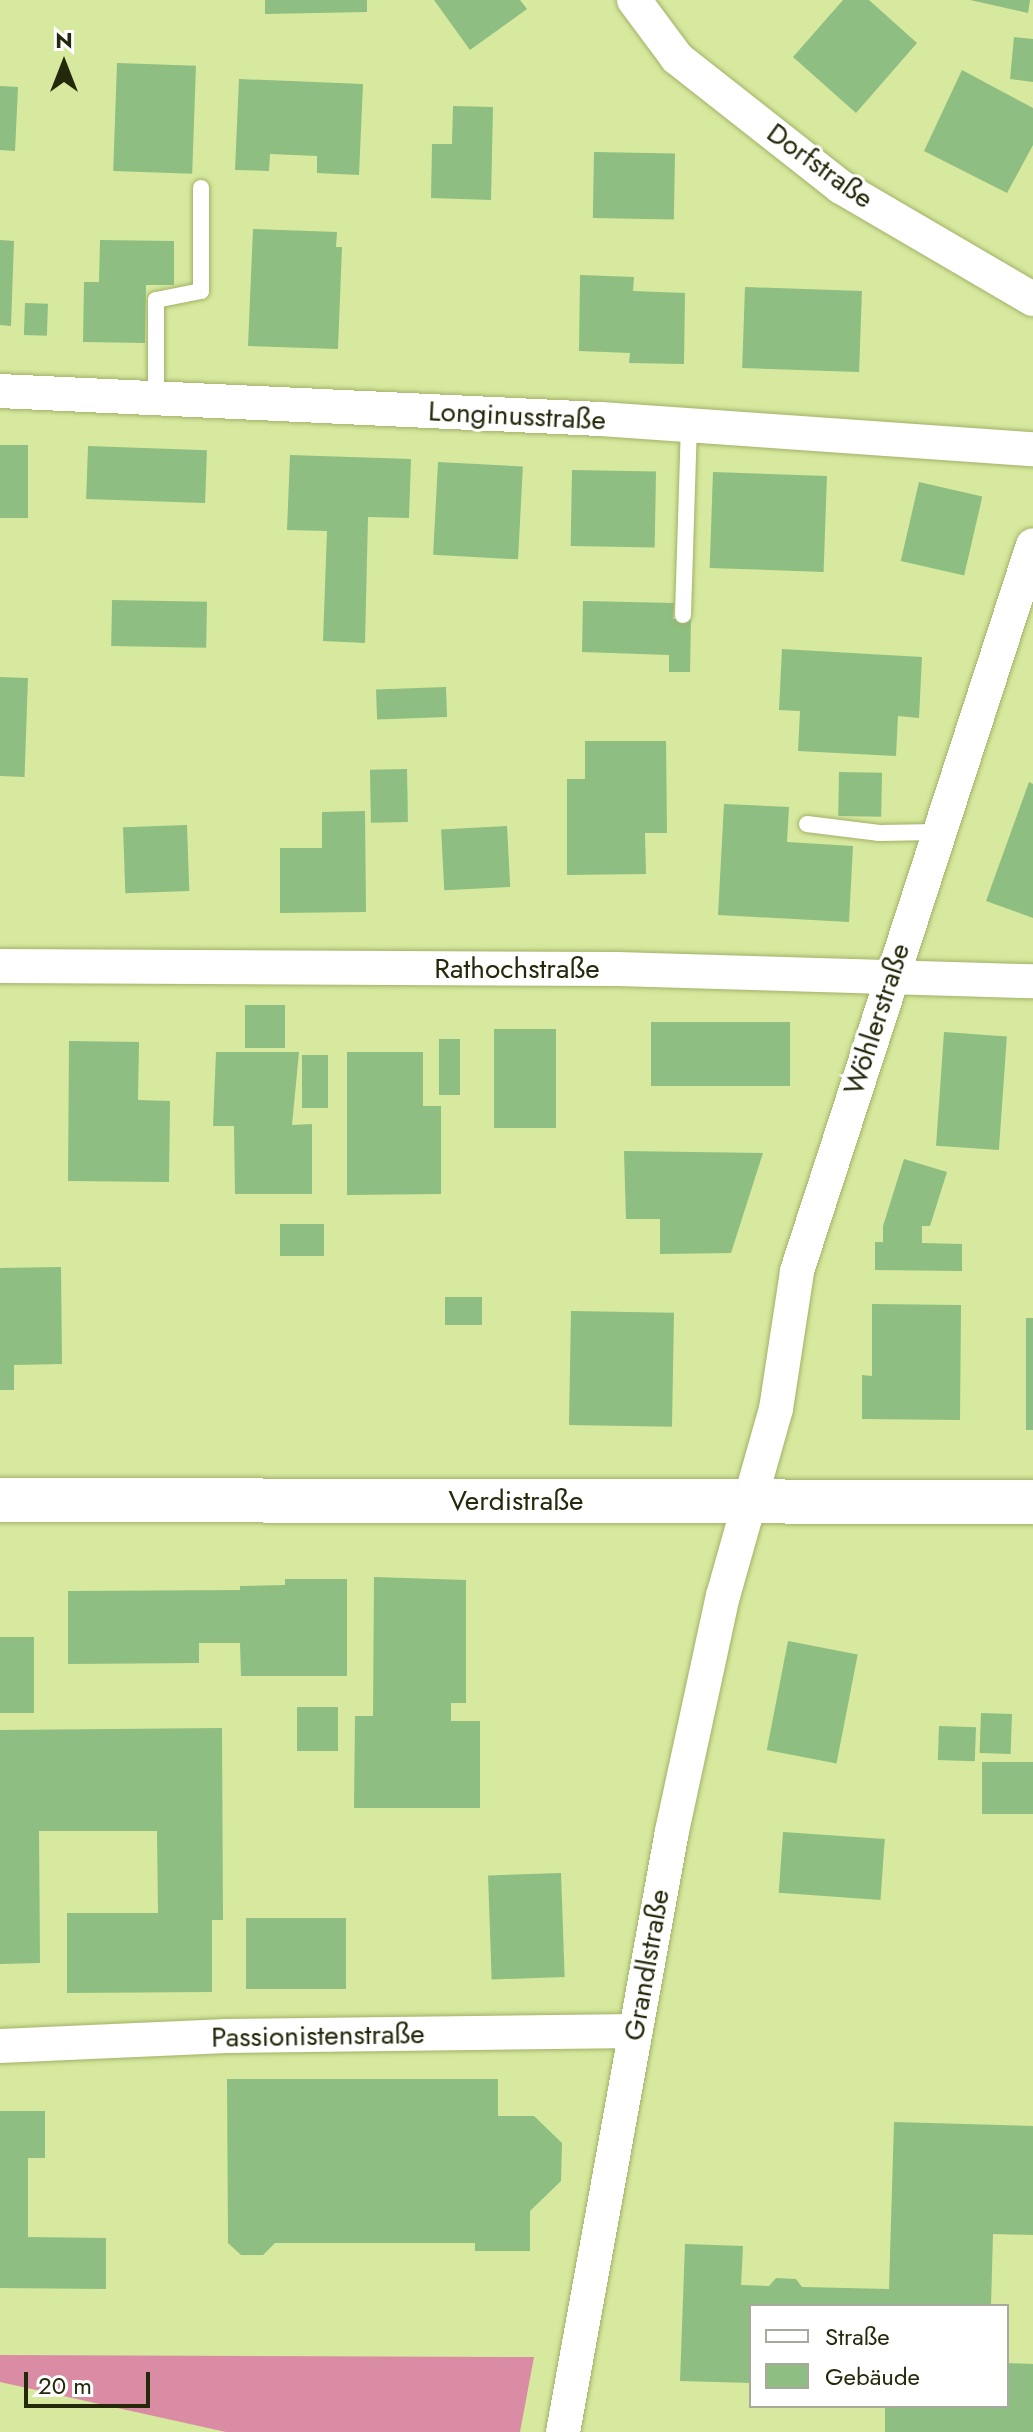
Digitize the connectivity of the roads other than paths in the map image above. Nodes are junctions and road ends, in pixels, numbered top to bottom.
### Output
1 (634, 0) edge
2 (201, 188) dead end
3 (1033, 299) edge
4 (0, 391) edge
5 (156, 400) junction
6 (689, 426) junction
7 (1033, 449) edge
8 (1033, 545) edge
9 (683, 615) dead end
10 (807, 824) dead end
11 (938, 832) junction
12 (0, 966) edge
13 (891, 973) junction
14 (1033, 981) edge
15 (0, 1500) edge
16 (750, 1501) junction
17 (1033, 1502) edge
18 (635, 2031) junction
19 (0, 2046) edge
20 (563, 2432) edge

1 - 3 street, Dorfstraße
2 - 5 lane
4 - 5 street, Longinusstraße
5 - 6 street, Longinusstraße
6 - 7 street, Longinusstraße
6 - 9 lane
8 - 11 street, Wöhlerstraße
10 - 11 lane
11 - 13 street, Wöhlerstraße
12 - 13 street, Rathochstraße
13 - 14 street, Rathochstraße
13 - 16 street, Wöhlerstraße
15 - 16 main road, Verdistraße
16 - 17 main road, Verdistraße
16 - 18 street, Grandlstraße
18 - 19 street, Passionistenstraße
18 - 20 street, Grandlstraße

